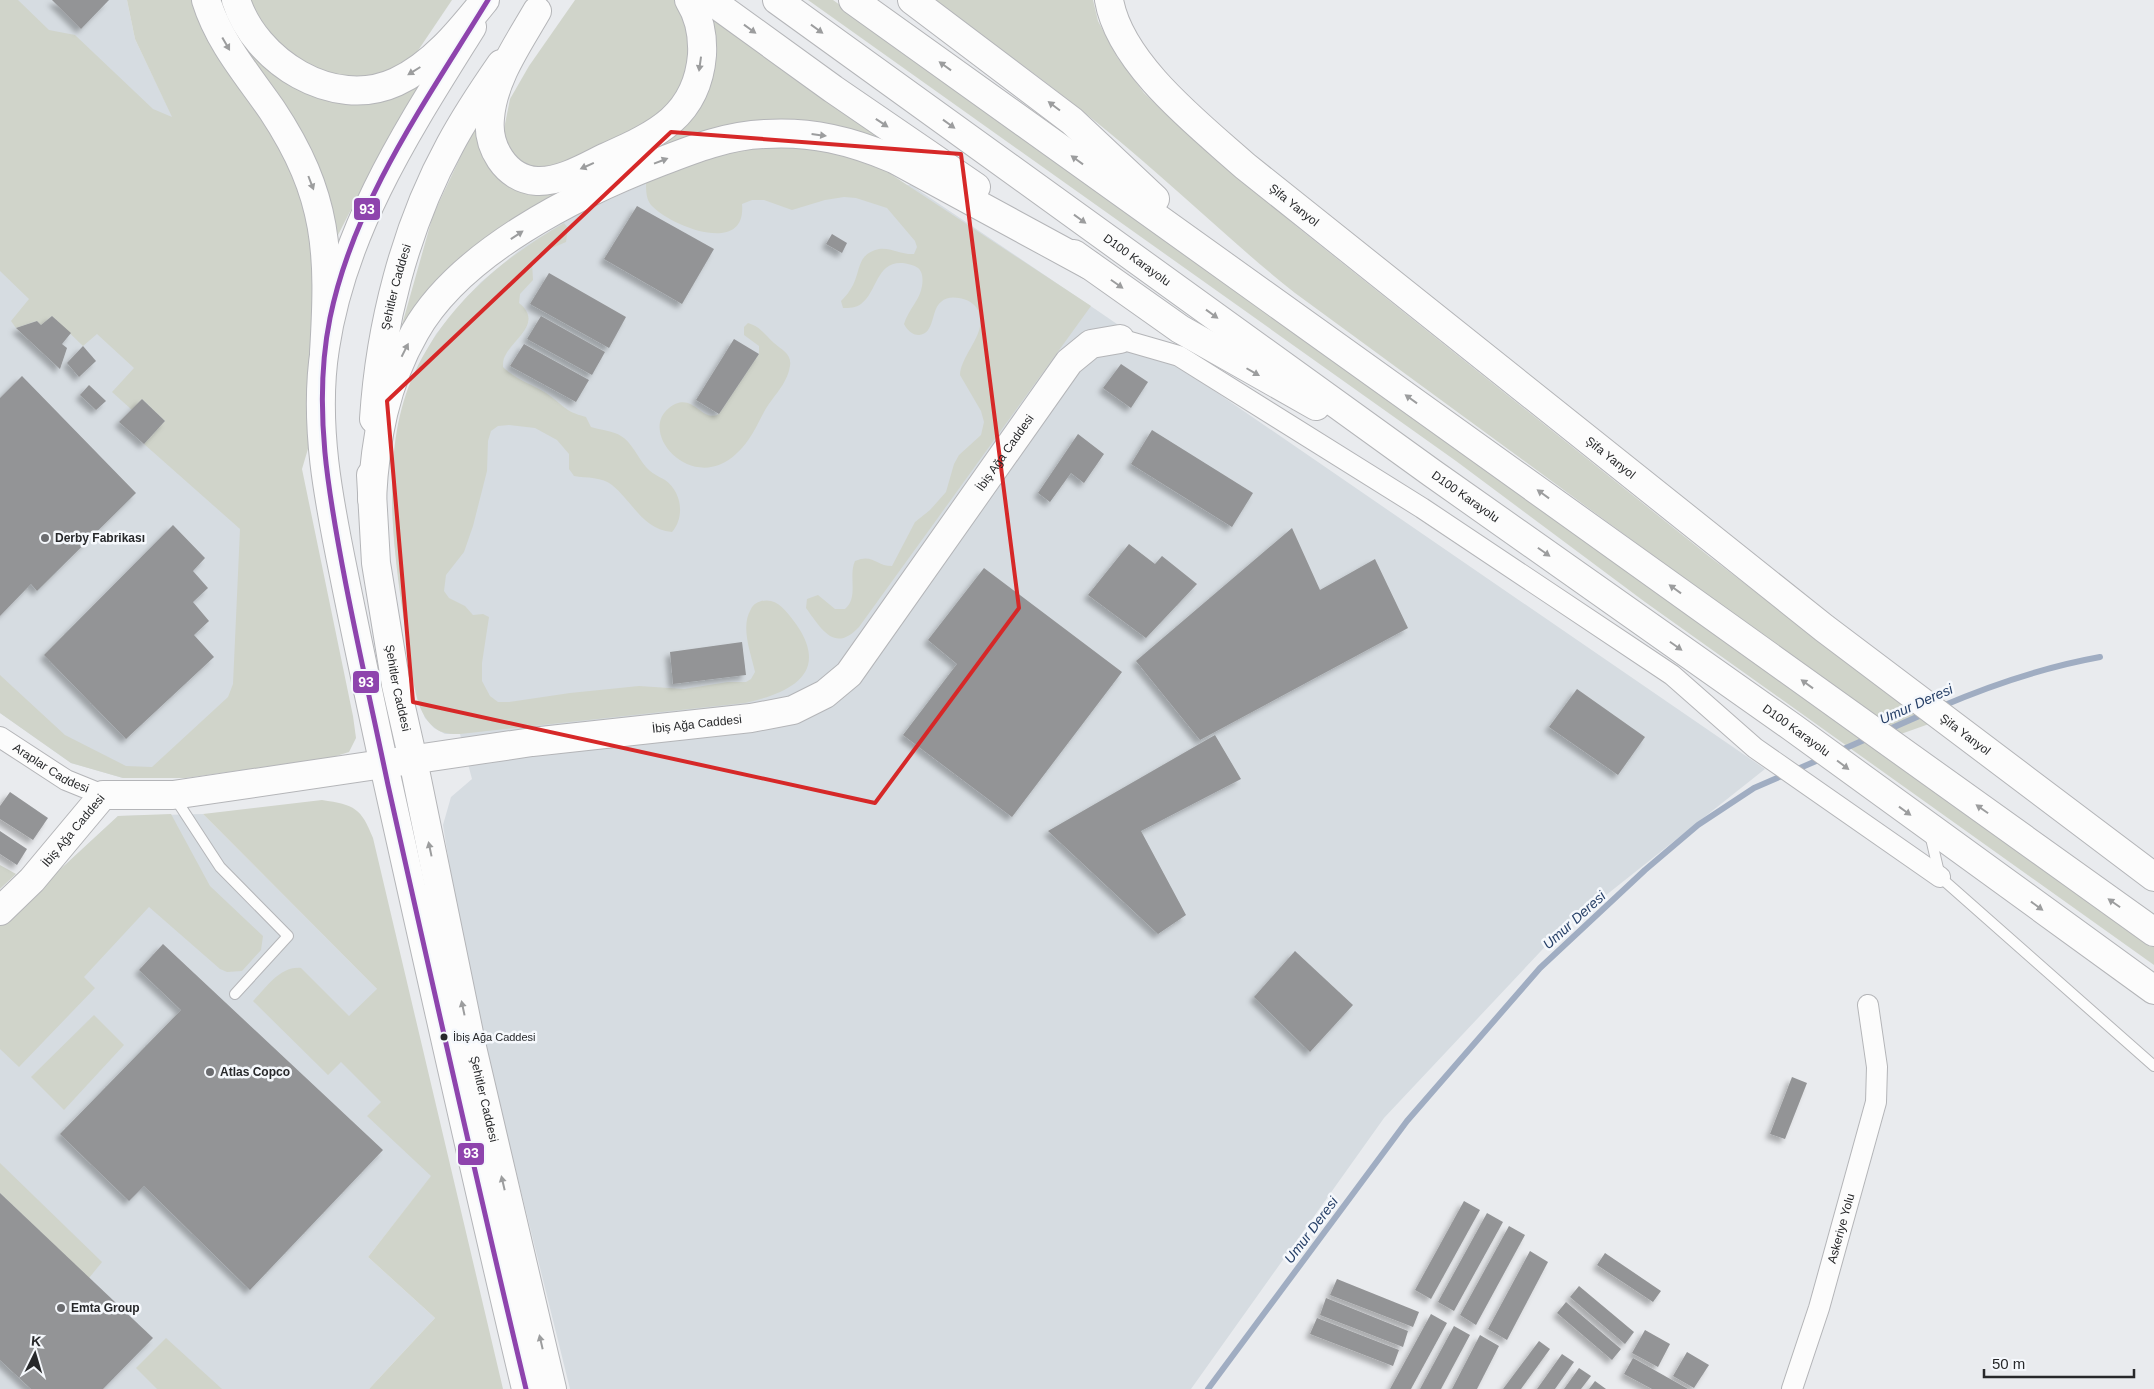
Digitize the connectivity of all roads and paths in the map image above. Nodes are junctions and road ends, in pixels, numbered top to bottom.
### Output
1 (206, 0) edge
2 (236, 0) edge
3 (487, 0) edge
4 (689, 0) edge
5 (710, 0) edge
6 (777, 0) edge
7 (853, 0) edge
8 (912, 0) edge
9 (1109, 0) edge
10 (540, 5) edge
11 (1089, 264) junction
12 (1231, 270) junction
13 (1120, 339) joint
14 (324, 353) junction
15 (1432, 473) junction
16 (372, 499) junction
17 (0, 737) edge
18 (413, 760) junction
19 (384, 765) junction
20 (173, 795) junction
21 (103, 796) junction
22 (1929, 828) junction
23 (1940, 877) junction
24 (2154, 878) edge
25 (0, 911) edge
26 (2154, 932) edge
27 (2154, 990) edge
28 (235, 994) dead end
29 (1868, 1005) dead end
30 (2154, 1066) edge
31 (526, 1389) edge
32 (552, 1389) edge
33 (1792, 1389) edge

1 -> 14 main road
3 -> 2 main road
3 - 14 main road, Şehitler Caddesi
4 -> 10 main road
5 -> 11 main road
6 -> 15 main road, D100 Karayolu
12 -> 7 main road
12 -> 8 main road
9 - 24 main road, Şifa Yanyol
10 - 16 main road, Şehitler Caddesi
11 -> 15 main road
16 -> 11 main road
26 -> 12 main road
13 - 18 main road, İbiş Ağa Caddesi
13 - 23 street
14 - 19 main road, Şehitler Caddesi
15 -> 22 main road, D100 Karayolu
16 - 18 main road, Şehitler Caddesi
17 - 21 street, Araplar Caddesi
18 - 19 main road, İbiş Ağa Caddesi
32 -> 18 main road, Şehitler Caddesi
19 - 20 main road, İbiş Ağa Caddesi
19 - 31 main road, Şehitler Caddesi
20 - 21 main road, İbiş Ağa Caddesi
20 - 28 lane
21 - 25 main road, İbiş Ağa Caddesi
22 - 23 lane
22 -> 27 main road, D100 Karayolu
23 - 30 lane
29 - 33 street, Askeriye Yolu

